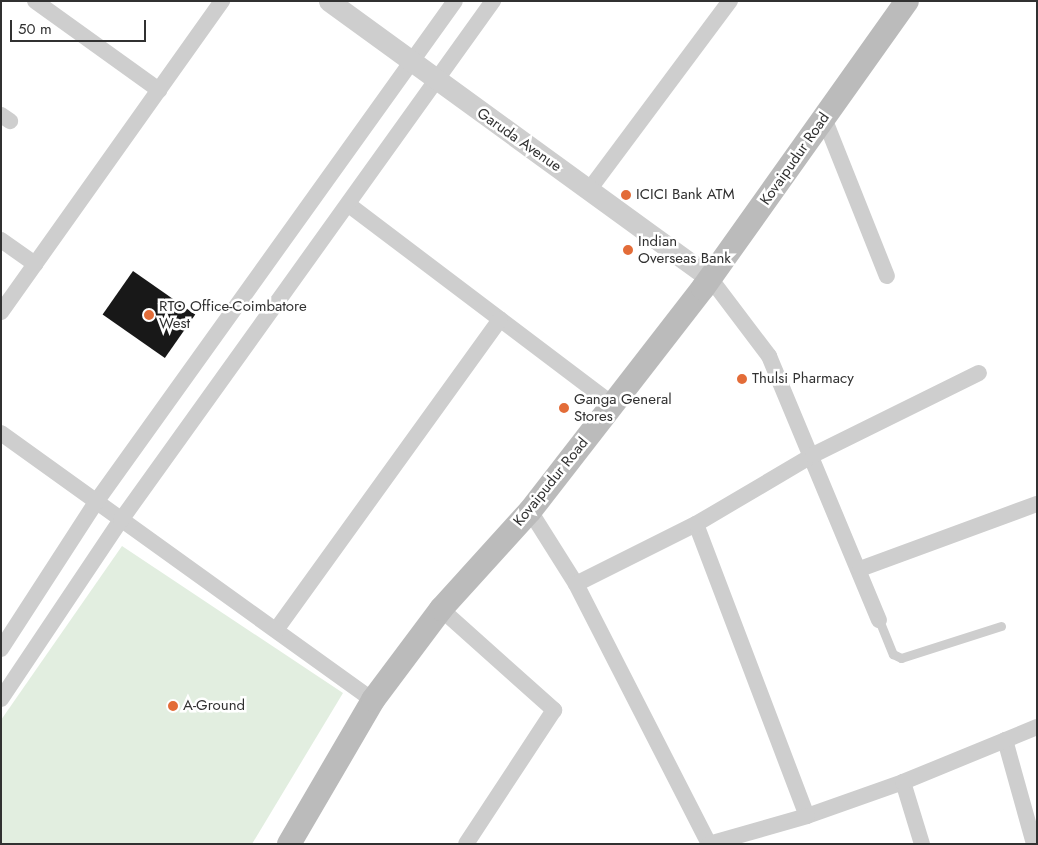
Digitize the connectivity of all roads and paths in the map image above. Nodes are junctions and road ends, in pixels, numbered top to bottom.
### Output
1 (35, 1) edge
2 (222, 1) edge
3 (329, 1) edge
4 (455, 1) edge
5 (493, 1) edge
6 (730, 1) edge
7 (907, 1) edge
8 (411, 62) junction
9 (436, 81) junction
10 (159, 90) junction
11 (824, 118) junction
12 (589, 190) junction
13 (349, 205) junction
14 (1, 240) edge
15 (35, 264) junction
16 (887, 276) dead end
17 (710, 278) junction
18 (1, 312) edge
19 (500, 319) junction
20 (979, 373) dead end
21 (613, 404) junction
22 (1, 434) edge
23 (813, 455) junction
24 (96, 502) junction
25 (1037, 504) edge
26 (530, 511) junction
27 (121, 520) junction
28 (696, 524) junction
29 (860, 569) junction
30 (576, 584) junction
31 (441, 609) junction
32 (879, 620) joint
33 (1001, 626) dead end
34 (276, 630) junction
35 (1, 649) edge
36 (1, 699) edge
37 (373, 700) junction
38 (1037, 727) edge
39 (1005, 740) junction
40 (903, 782) junction
41 (807, 816) junction
42 (289, 844) edge
43 (466, 844) edge
44 (709, 844) edge
45 (922, 844) edge
46 (1034, 844) edge

1 - 10 street
2 - 10 street
3 - 8 street, Garuda Avenue
4 - 8 street
5 - 9 street
6 - 12 street
7 - 11 main road, Kovaipudur Road
8 - 9 street, Garuda Avenue
8 - 24 street
9 - 12 street, Garuda Avenue
9 - 13 street
10 - 15 street
11 - 16 street
11 - 17 main road, Kovaipudur Road
12 - 17 street, Garuda Avenue
13 - 19 street
13 - 27 street
14 - 15 street
15 - 18 street
17 - 21 main road, Kovaipudur Road
17 - 23 street
19 - 21 street
19 - 34 street
20 - 23 street
21 - 26 main road, Kovaipudur Road
22 - 24 street
23 - 28 street
23 - 29 street
24 - 27 street
24 - 35 street
25 - 29 street
26 - 30 street
26 - 31 main road, Kovaipudur Road
27 - 34 street
27 - 36 street
28 - 30 street
28 - 41 street
29 - 32 street
30 - 44 street
31 - 37 main road, Kovaipudur Road
31 - 43 street
32 - 33 lane
34 - 37 street
37 - 42 main road, Kovaipudur Road
38 - 39 street
39 - 40 street
39 - 46 street
40 - 41 street
40 - 45 street
41 - 44 street

